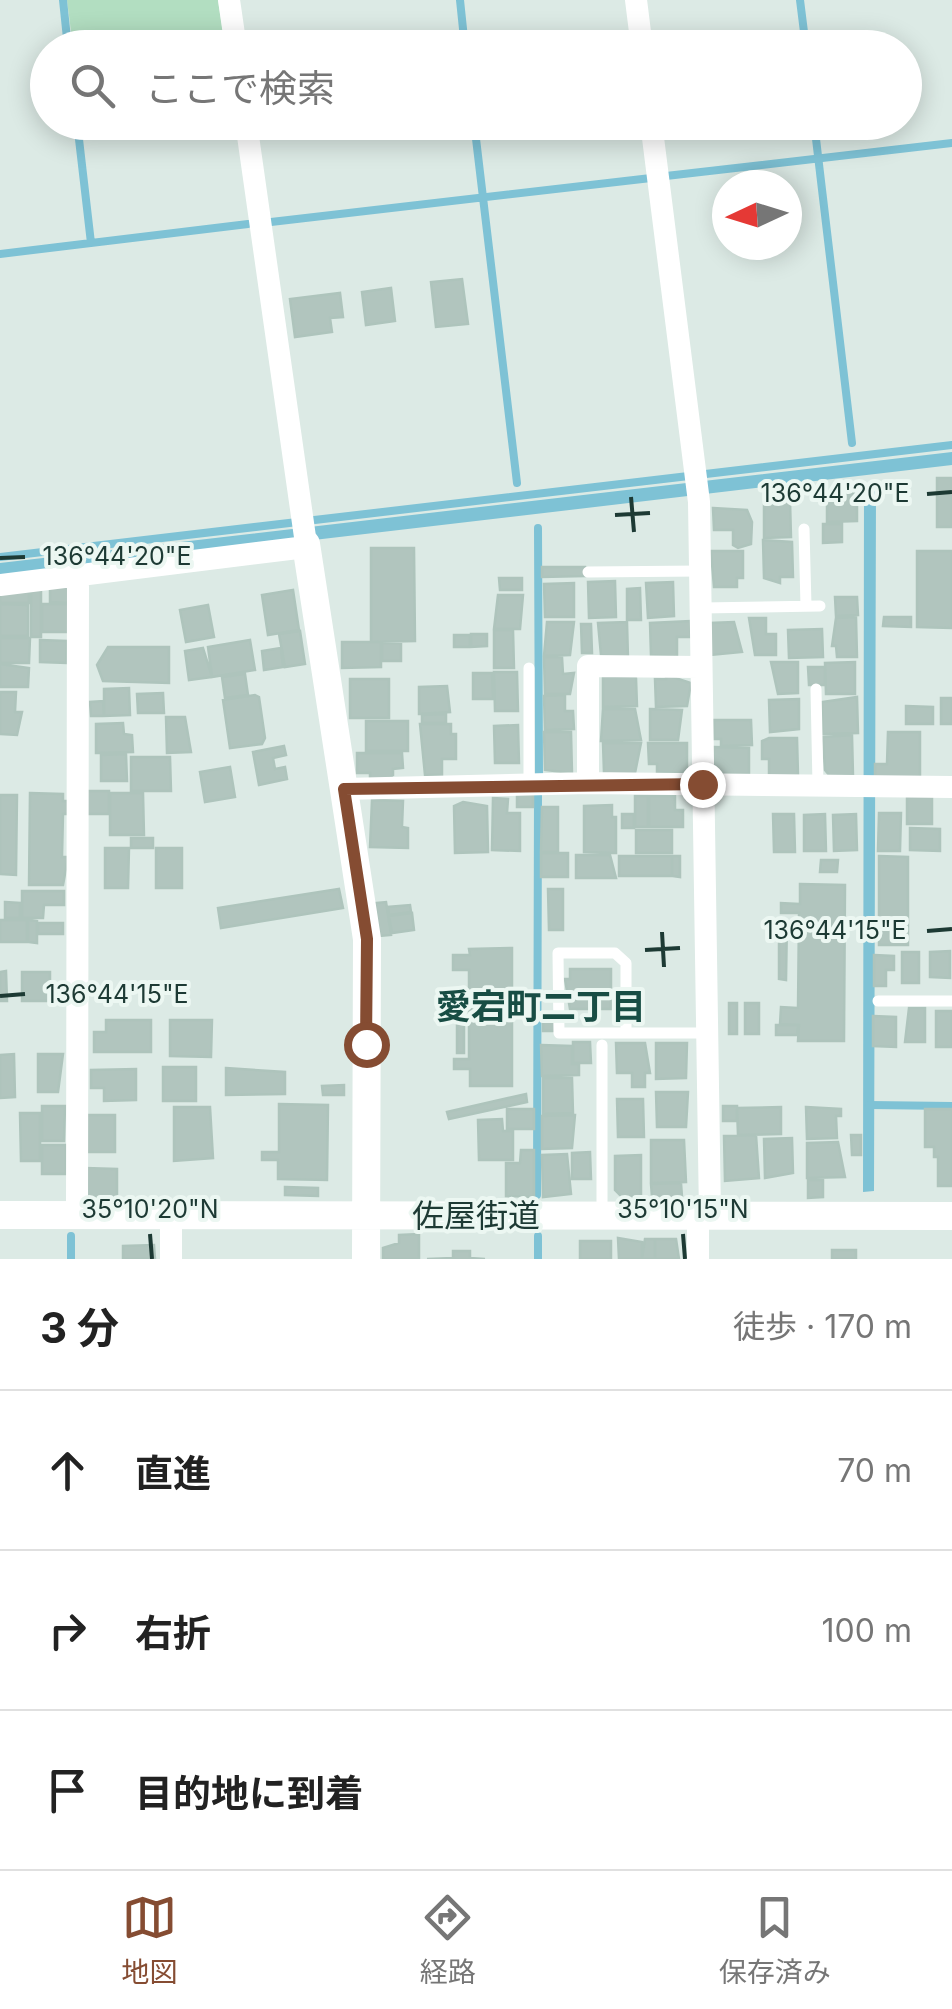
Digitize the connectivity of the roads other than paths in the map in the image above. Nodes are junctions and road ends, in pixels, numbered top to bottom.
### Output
1 (229, 0) edge
2 (636, 0) edge
3 (233, 30) edge
4 (640, 30) edge
5 (249, 140) edge
6 (653, 140) edge
7 (804, 529) dead end
8 (305, 536) junction
9 (700, 571) junction
10 (588, 572) dead end
11 (78, 574) junction
12 (0, 585) edge
13 (806, 606) junction
14 (820, 606) dead end
15 (702, 608) junction
16 (700, 667) junction
17 (529, 668) dead end
18 (816, 689) dead end
19 (588, 783) junction
20 (529, 784) junction
21 (702, 784) junction
22 (818, 785) junction
23 (952, 787) edge
24 (344, 789) junction
25 (878, 1001) dead end
26 (952, 1001) edge
27 (626, 1033) junction
28 (706, 1033) junction
29 (602, 1045) dead end
30 (0, 1215) edge
31 (77, 1215) junction
32 (172, 1215) junction
33 (366, 1215) junction
34 (602, 1215) junction
35 (704, 1215) junction
36 (952, 1216) edge
37 (171, 1259) edge
38 (366, 1259) edge
39 (698, 1259) edge

1 - 3 street
2 - 4 street
5 - 8 street
6 - 9 street
7 - 13 lane
8 - 11 street
8 - 24 street
9 - 10 lane
9 - 15 street
11 - 12 street
11 - 31 street
13 - 14 lane
13 - 15 lane
15 - 16 street
16 - 19 street
16 - 21 street
17 - 20 lane
18 - 22 lane
19 - 20 street
19 - 21 street
20 - 24 street
21 - 22 street
21 - 28 street
22 - 23 street
24 - 33 street
25 - 26 lane
27 - 27 lane
27 - 28 lane
28 - 35 street
29 - 34 lane
30 - 31 street, 佐屋街道
31 - 32 street, 佐屋街道
32 - 33 street, 佐屋街道
32 - 37 street
33 - 34 street, 佐屋街道
33 - 38 street
34 - 35 street, 佐屋街道
35 - 36 street, 佐屋街道
35 - 39 street

